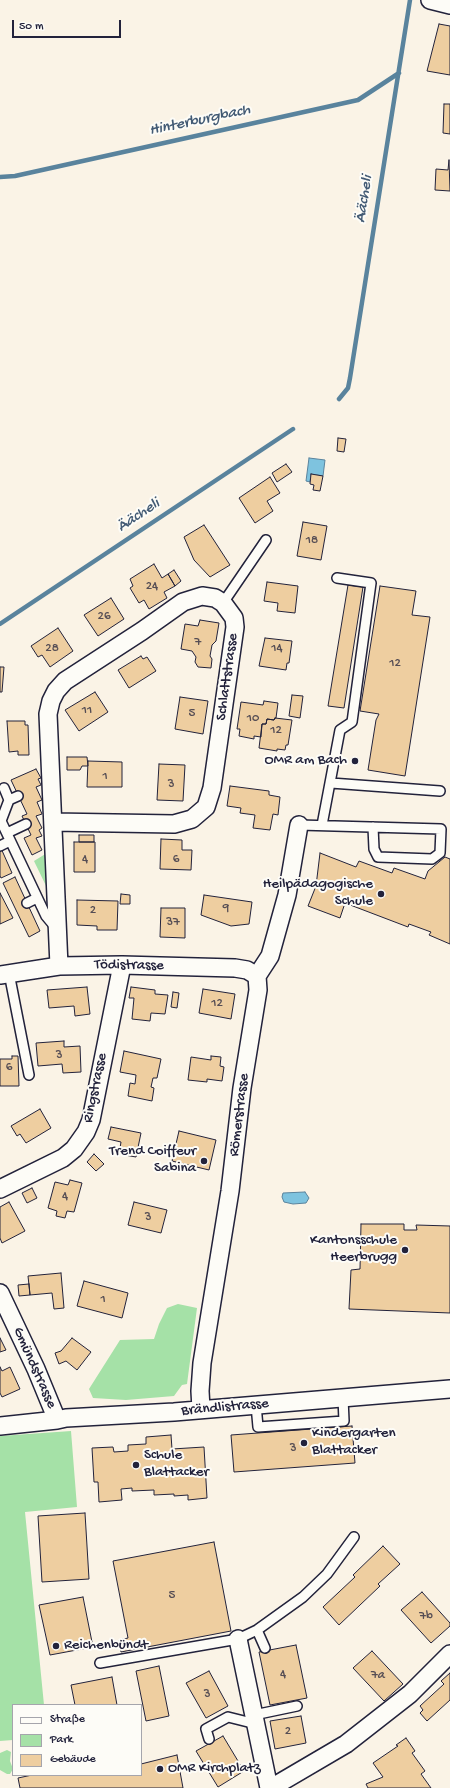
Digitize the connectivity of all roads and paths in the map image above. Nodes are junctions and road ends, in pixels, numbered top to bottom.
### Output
1 (430, 0) edge
2 (450, 5) edge
3 (266, 540) dead end
4 (337, 578) dead end
5 (223, 603) junction
6 (331, 783) junction
7 (4, 788) dead end
8 (440, 791) dead end
9 (18, 796) dead end
10 (8, 800) junction
11 (53, 822) junction
12 (26, 824) dead end
13 (299, 825) joint
14 (322, 825) junction
15 (374, 827) junction
16 (8, 837) junction
17 (0, 846) edge
18 (37, 898) junction
19 (27, 903) dead end
20 (58, 931) junction
21 (122, 965) junction
22 (59, 966) junction
23 (4, 974) edge
24 (257, 976) junction
25 (29, 1075) dead end
26 (0, 1190) edge
27 (0, 1293) edge
28 (450, 1389) edge
29 (343, 1398) junction
30 (256, 1405) junction
31 (201, 1409) junction
32 (57, 1420) junction
33 (0, 1426) edge
34 (354, 1537) dead end
35 (257, 1630) junction
36 (238, 1638) junction
37 (265, 1648) dead end
38 (450, 1654) edge
39 (100, 1663) dead end
40 (297, 1706) dead end
41 (255, 1719) junction
42 (209, 1739) dead end
43 (270, 1788) edge

1 - 2 street
3 - 5 lane
4 - 6 lane
5 - 11 street
5 - 11 street, Schlattstrasse
6 - 8 lane
6 - 14 lane
7 - 10 lane
9 - 10 lane
10 - 16 lane
11 - 20 street
12 - 16 lane
13 - 14 lane
13 - 24 street
14 - 15 lane
15 - 15 lane
16 - 17 lane
16 - 18 lane
18 - 19 lane
18 - 20 lane
20 - 22 street
21 - 22 street, Tödistrasse
21 - 24 street, Tödistrasse
21 - 26 street, Ringstrasse
22 - 23 street, Tödistrasse
23 - 25 lane
24 - 31 street, Römerstrasse
27 - 32 street, Gmündstrasse
28 - 29 street, Brändlistrasse
29 - 30 street, Brändlistrasse
29 - 30 lane
30 - 31 street, Brändlistrasse
31 - 32 street, Brändlistrasse
32 - 33 street, Brändlistrasse
34 - 35 lane
35 - 36 lane
35 - 37 lane
36 - 39 lane
36 - 41 street
38 - 43 street
40 - 41 lane
41 - 42 lane
41 - 43 street

